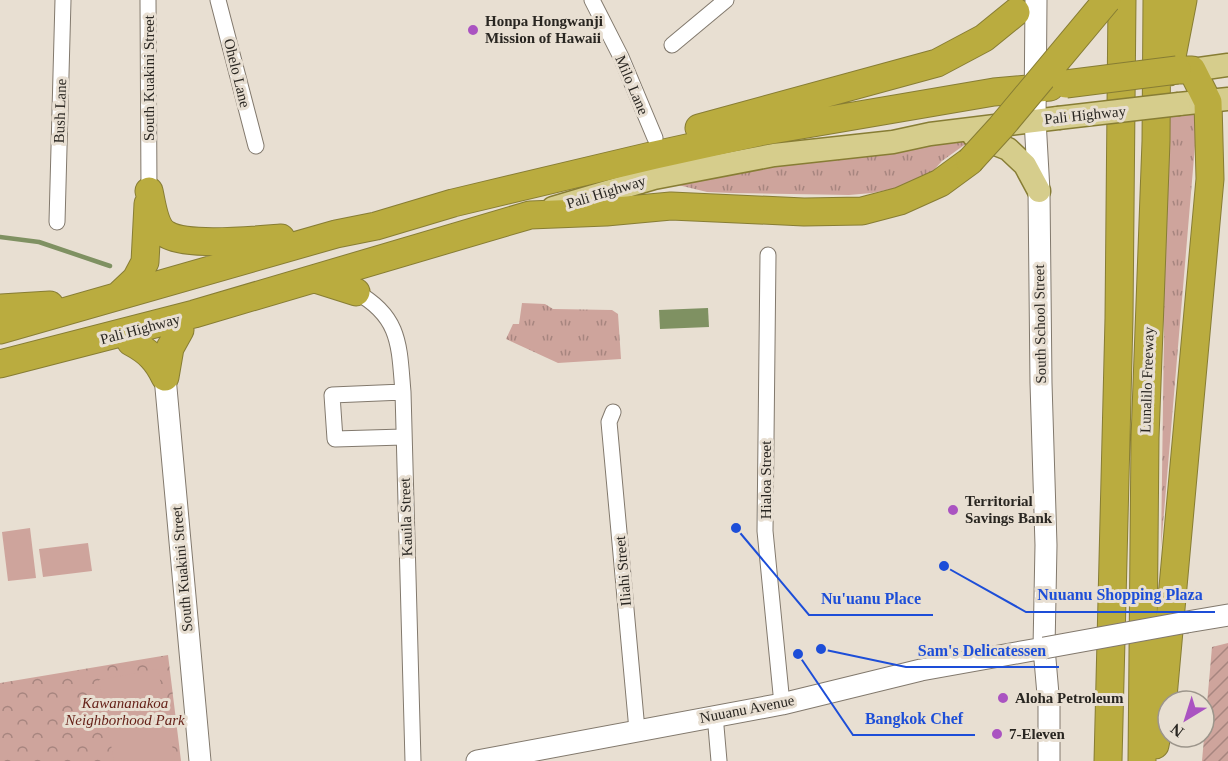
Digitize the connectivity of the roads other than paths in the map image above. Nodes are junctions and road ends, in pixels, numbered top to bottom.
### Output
1 (63, 0) edge
2 (148, 0) edge
3 (219, 0) edge
4 (592, 0) edge
5 (726, 0) edge
6 (1106, 0) edge
7 (1122, 0) edge
8 (1157, 0) edge
9 (1183, 0) edge
10 (1026, 6) edge
11 (672, 45) dead end
12 (1228, 65) edge
13 (1184, 70) junction
14 (1036, 89) junction
15 (1218, 100) edge
16 (1035, 120) junction
17 (1228, 129) edge
18 (930, 134) junction
19 (655, 138) junction
20 (1156, 141) junction
21 (256, 146) dead end
22 (1210, 178) junction
23 (149, 191) junction
24 (1039, 191) junction
25 (492, 195) junction
26 (530, 215) junction
27 (57, 222) dead end
28 (336, 234) junction
29 (768, 255) dead end
30 (315, 279) junction
31 (276, 290) junction
32 (356, 292) joint
33 (119, 295) junction
34 (84, 306) junction
35 (0, 308) edge
36 (1119, 318) junction
37 (0, 330) edge
38 (180, 330) junction
39 (131, 342) junction
40 (0, 364) edge
41 (0, 377) edge
42 (165, 377) junction
43 (403, 392) junction
44 (613, 412) dead end
45 (403, 437) junction
46 (1222, 616) edge
47 (1044, 648) junction
48 (1111, 671) junction
49 (782, 704) junction
50 (715, 715) junction
51 (637, 730) junction
52 (200, 761) edge
53 (412, 761) edge
54 (477, 761) edge
55 (719, 761) edge
56 (1049, 761) edge
57 (1090, 761) edge
58 (1108, 761) edge
59 (1142, 761) edge
60 (1152, 761) edge

1 - 27 street, Bush Lane
2 - 23 street, South Kuakini Street
3 - 21 street, Ohelo Lane
4 - 19 street, Milo Lane
5 - 11 street
6 - 26 highway, bridge
6 - 36 highway
7 - 36 highway, Lunalilo Freeway
8 - 20 highway, Lunalilo Freeway
9 - 20 highway
10 - 14 main road, South School Street
10 - 19 highway
12 - 13 main road, Pali Highway
13 - 14 highway, Pali Highway, bridge
13 - 15 highway
14 - 16 main road, South School Street
14 - 25 highway, Pali Highway
15 - 16 main road, Pali Highway, bridge
15 - 22 highway
16 - 18 main road, Pali Highway
16 - 24 main road, South School Street
17 - 22 highway
18 - 24 main road
18 - 26 main road, Pali Highway
19 - 25 highway
20 - 59 highway, Lunalilo Freeway
22 - 60 highway
23 - 28 highway
23 - 33 highway
24 - 47 main road, South School Street
25 - 28 highway, Pali Highway
26 - 30 highway, Pali Highway
28 - 33 highway, Pali Highway
29 - 49 street, Hialoa Street
30 - 31 highway, Pali Highway
30 - 32 highway
31 - 38 highway
31 - 40 highway, Pali Highway
32 - 43 street, Kauila Street
33 - 34 highway, Pali Highway
34 - 35 highway
34 - 37 highway, Pali Highway
36 - 48 highway, Lunalilo Freeway
38 - 39 highway
38 - 42 highway
39 - 41 highway
39 - 42 highway
42 - 52 main road, South Kuakini Street
43 - 45 street, Kauila Street
43 - 45 street
44 - 51 street, Iliahi Street
45 - 53 street, Kauila Street
46 - 47 main road, Nuuanu Avenue, bridge
47 - 49 main road, Nuuanu Avenue
47 - 56 main road, South School Street
48 - 57 highway
48 - 58 highway, Lunalilo Freeway
49 - 50 main road, Nuuanu Avenue
50 - 51 main road, Nuuanu Avenue
50 - 55 street
51 - 54 main road, Nuuanu Avenue

